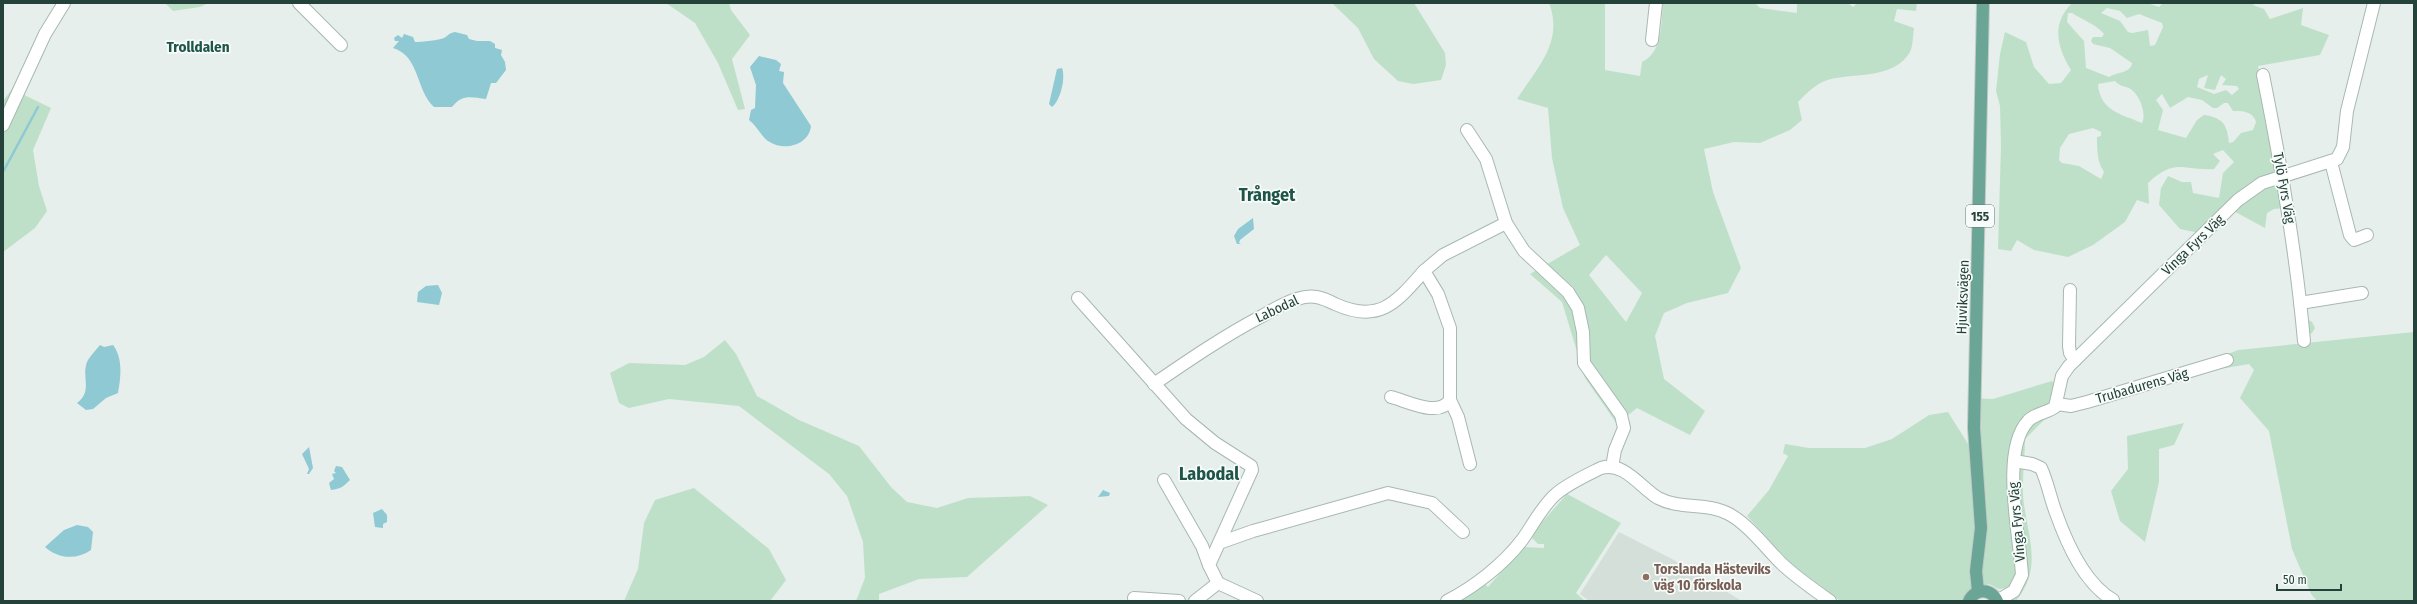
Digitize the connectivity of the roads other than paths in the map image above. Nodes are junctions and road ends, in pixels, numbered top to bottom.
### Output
1 (64, 3) edge
2 (299, 3) edge
3 (1656, 3) edge
4 (1983, 3) edge
5 (2374, 3) edge
6 (1652, 40) dead end
7 (341, 45) dead end
8 (2263, 75) dead end
9 (3, 125) edge
10 (1467, 130) dead end
11 (2331, 162) junction
12 (2283, 177) junction
13 (1506, 223) junction
14 (2367, 235) dead end
15 (1424, 271) junction
16 (2070, 290) dead end
17 (2362, 293) dead end
18 (1078, 298) dead end
19 (2300, 303) junction
20 (2304, 341) dead end
21 (2075, 360) junction
22 (2227, 360) dead end
23 (1154, 384) junction
24 (1391, 397) dead end
25 (1450, 400) junction
26 (2057, 404) junction
27 (2014, 461) junction
28 (1470, 464) dead end
29 (1612, 467) junction
30 (1164, 480) dead end
31 (1463, 532) dead end
32 (1219, 543) junction
33 (1209, 565) junction
34 (1218, 583) junction
35 (1978, 592) junction
36 (1134, 598) dead end
37 (2113, 600) dead end
38 (1179, 601) edge
39 (1195, 601) edge
40 (1257, 601) edge
41 (1447, 601) edge
42 (1830, 601) edge
43 (1969, 601) edge
44 (1997, 601) edge

1 - 9 street
2 - 7 street
3 - 6 street
4 - 35 main road, Hjuviksvägen / 155
5 - 11 street
8 - 12 street, Tylö Fyrs Väg
10 - 13 street
11 - 12 street, Vinga Fyrs Väg
11 - 14 street
12 - 19 street, Tylö Fyrs Väg
12 - 21 street, Vinga Fyrs Väg
13 - 15 street, Labodal
13 - 29 street
15 - 23 street, Labodal
15 - 25 street
16 - 21 street
17 - 19 street
18 - 23 street
19 - 20 street, Tylö Fyrs Väg
21 - 26 street, Vinga Fyrs Väg
22 - 26 street, Trubadurens Väg
23 - 32 street
24 - 25 street
25 - 28 street
26 - 27 street, Vinga Fyrs Väg
27 - 37 street
27 - 44 street, Vinga Fyrs Väg
29 - 41 street
29 - 42 street
30 - 33 street
31 - 32 street
32 - 33 street
33 - 34 street
34 - 39 street
34 - 40 street
35 - 43 main road
35 - 44 main road
36 - 38 street

